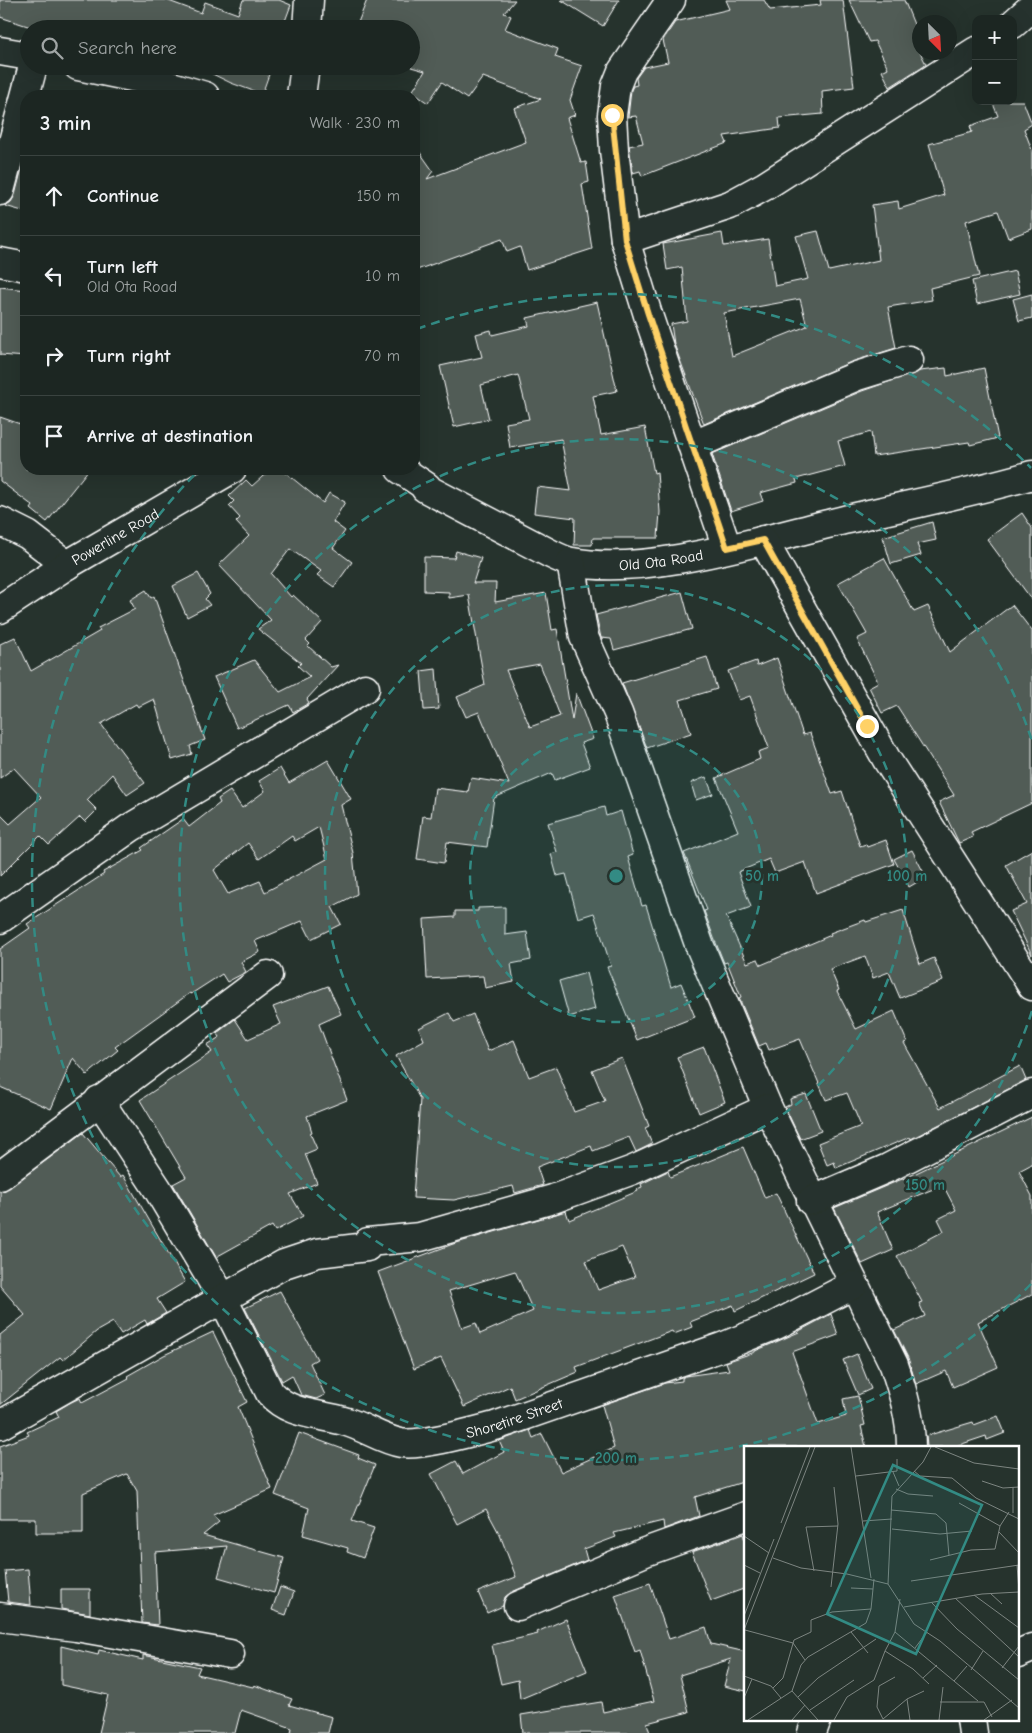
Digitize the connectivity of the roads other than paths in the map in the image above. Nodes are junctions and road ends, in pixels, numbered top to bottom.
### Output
1 (309, 0) edge
2 (671, 0) edge
3 (1032, 7) edge
4 (308, 20) edge
5 (1017, 20) edge
6 (0, 51) edge
7 (972, 53) edge
8 (20, 54) edge
9 (31, 75) edge
10 (122, 75) edge
11 (303, 75) edge
12 (27, 90) edge
13 (185, 90) edge
14 (302, 90) edge
15 (20, 115) edge
16 (0, 191) edge
17 (625, 240) junction
18 (0, 262) edge
19 (20, 265) edge
20 (909, 360) dead end
21 (694, 444) junction
22 (222, 475) edge
23 (409, 475) edge
24 (1032, 475) edge
25 (0, 521) edge
26 (763, 540) junction
27 (727, 548) junction
28 (571, 562) junction
29 (67, 565) junction
30 (0, 609) edge
31 (365, 688) dead end
32 (0, 919) edge
33 (268, 975) dead end
34 (1032, 986) edge
35 (1032, 1094) edge
36 (99, 1100) junction
37 (768, 1108) junction
38 (0, 1176) edge
39 (811, 1201) junction
40 (853, 1285) junction
41 (222, 1297) junction
42 (0, 1425) edge
43 (911, 1446) edge
44 (744, 1517) edge
45 (518, 1606) dead end
46 (0, 1618) edge
47 (1032, 1648) edge
48 (1020, 1653) edge
49 (230, 1654) dead end
50 (817, 1720) edge
51 (971, 1720) edge
52 (812, 1733) edge
53 (973, 1733) edge

1 - 4 street
2 - 17 street
3 - 5 street
6 - 8 street
7 - 17 street
9 - 12 street
10 - 13 street
11 - 14 street
15 - 16 street
17 - 21 street
18 - 19 street
20 - 21 street
21 - 27 street
22 - 29 street, Powerline Road
23 - 28 street, Old Ota Road
24 - 26 street, Old Ota Road
25 - 29 street
26 - 27 street, Old Ota Road
26 - 34 street
27 - 28 street, Old Ota Road
28 - 37 street
29 - 30 street, Powerline Road
31 - 32 street
33 - 36 street
35 - 39 street
36 - 38 street
36 - 41 street, Shoretire Street
37 - 39 street
37 - 41 street
39 - 40 street
40 - 41 street, Shoretire Street
40 - 43 street
41 - 42 street
44 - 45 street
46 - 49 street
47 - 48 street
50 - 52 street
51 - 53 street

